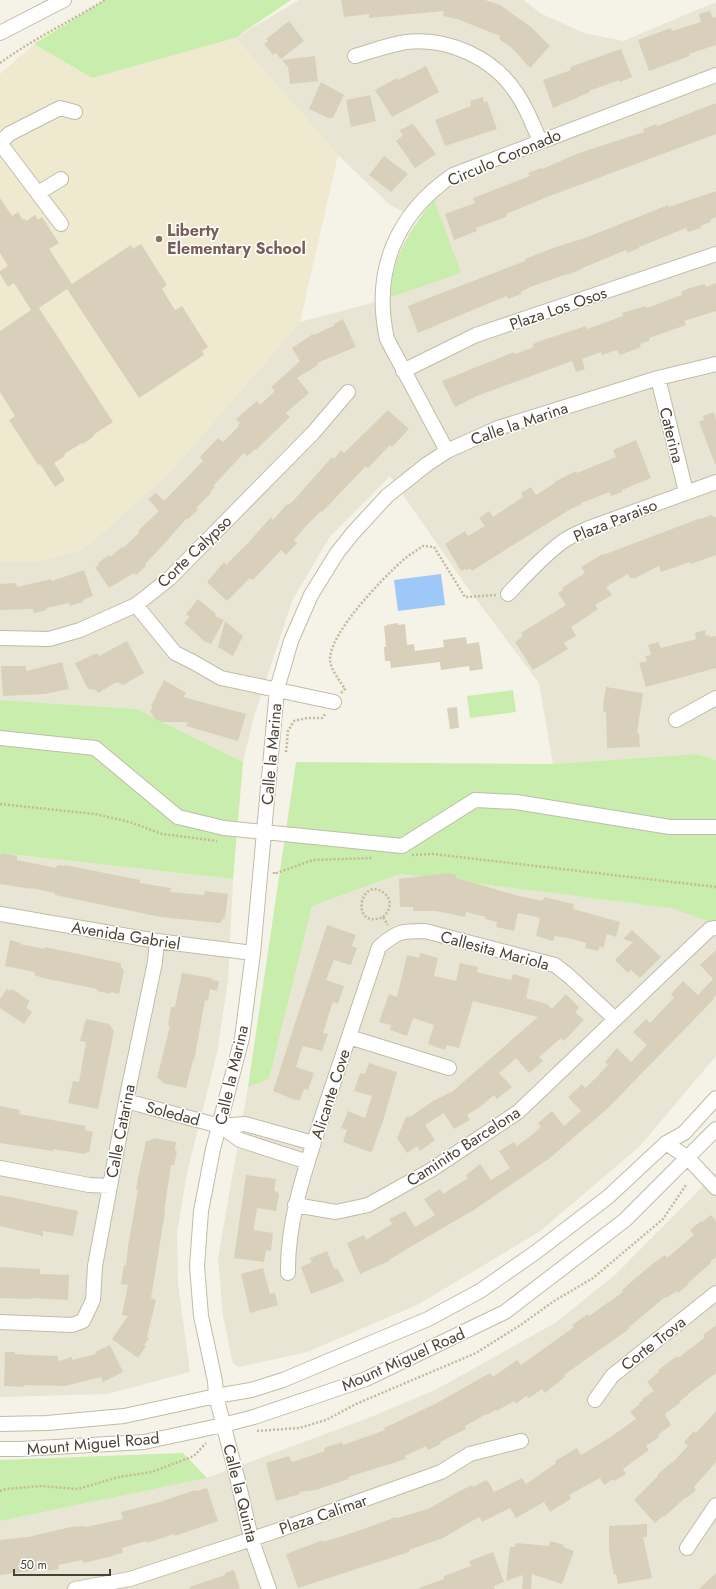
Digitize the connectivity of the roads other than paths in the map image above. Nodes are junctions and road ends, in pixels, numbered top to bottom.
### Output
1 (64, 0) edge
2 (0, 32) edge
3 (355, 56) dead end
4 (716, 75) edge
5 (75, 112) dead end
6 (540, 141) junction
7 (61, 178) dead end
8 (38, 194) junction
9 (61, 224) dead end
10 (716, 254) edge
11 (716, 364) edge
12 (403, 371) junction
13 (658, 378) junction
14 (348, 392) dead end
15 (447, 451) junction
16 (716, 482) edge
17 (686, 492) junction
18 (508, 594) road end
19 (136, 605) junction
20 (0, 638) edge
21 (277, 689) junction
22 (716, 698) edge
23 (334, 702) road end
24 (676, 720) dead end
25 (0, 738) edge
26 (716, 827) edge
27 (263, 832) junction
28 (0, 914) edge
29 (716, 928) edge
30 (399, 933) joint
31 (157, 941) junction
32 (253, 953) junction
33 (615, 1018) junction
34 (349, 1036) junction
35 (449, 1068) dead end
36 (716, 1098) edge
37 (126, 1101) junction
38 (220, 1126) junction
39 (716, 1128) edge
40 (275, 1133) junction
41 (313, 1143) junction
42 (666, 1143) junction
43 (270, 1150) junction
44 (688, 1158) junction
45 (308, 1162) junction
46 (0, 1168) edge
47 (110, 1186) junction
48 (716, 1188) edge
49 (295, 1205) junction
50 (288, 1274) dead end
51 (716, 1293) edge
52 (0, 1322) edge
53 (216, 1396) junction
54 (595, 1400) dead end
55 (0, 1424) edge
56 (223, 1425) junction
57 (521, 1441) dead end
58 (0, 1449) edge
59 (716, 1505) edge
60 (251, 1538) junction
61 (688, 1548) dead end
62 (75, 1589) edge
63 (269, 1589) edge

1 - 2 street
3 - 6 street
4 - 6 street, Circulo Coronado
5 - 8 street
6 - 12 street, Circulo Coronado
7 - 8 street
8 - 9 street
10 - 12 street, Plaza Los Osos
11 - 13 street, Calle la Marina
12 - 15 street, Circulo Coronado
13 - 15 street, Calle la Marina
13 - 17 street, Caterina
14 - 19 street, Corte Calypso
15 - 21 street, Calle la Marina
16 - 17 street, Plaza Paraiso
17 - 18 street, Plaza Paraiso
19 - 20 street, Corte Calypso
19 - 21 street
21 - 23 street
21 - 27 street, Calle la Marina
22 - 24 street
25 - 27 street
26 - 27 street
27 - 32 street, Calle la Marina
28 - 31 street, Avenida Gabriel
29 - 33 street, Caminito Barcelona
30 - 33 street, Callesita Mariola
30 - 34 street, Alicante Cove
31 - 32 street, Avenida Gabriel
31 - 37 street, Calle Catarina
32 - 38 street, Calle la Marina
33 - 49 street, Caminito Barcelona
34 - 35 street
34 - 41 street, Alicante Cove
36 - 42 street, Mount Miguel Road
37 - 38 street, Soledad
37 - 47 street, Calle Catarina
38 - 40 street, Soledad
38 - 43 street, Soledad
38 - 53 street, Calle la Marina
39 - 44 street, Mount Miguel Road
40 - 41 street, Soledad
40 - 43 street
41 - 45 street, Alicante Cove
42 - 44 street
42 - 53 street, Mount Miguel Road
43 - 45 street, Soledad
44 - 48 street
44 - 56 street, Mount Miguel Road
45 - 49 street, Alicante Cove
46 - 47 street
47 - 52 street, Calle Catarina
49 - 50 street, Alicante Cove
51 - 54 street, Corte Trova
53 - 55 street, Mount Miguel Road
53 - 56 street, Calle la Quinta
56 - 58 street, Mount Miguel Road
56 - 60 street, Calle la Quinta
57 - 60 street, Plaza Calimar
59 - 61 street
60 - 62 street, Plaza Calimar
60 - 63 street, Calle la Quinta

